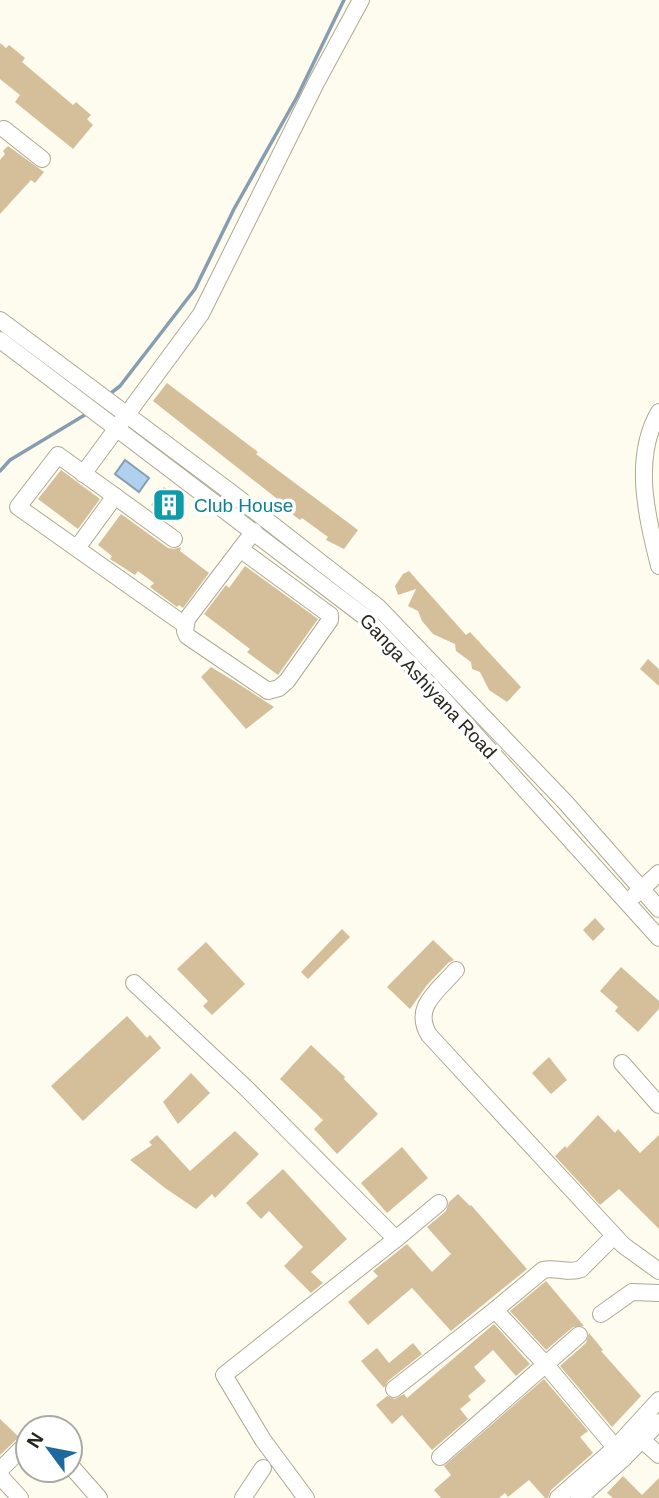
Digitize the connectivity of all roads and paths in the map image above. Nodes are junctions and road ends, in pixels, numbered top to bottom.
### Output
1 (361, 0) edge
2 (1, 130) edge
3 (42, 159) dead end
4 (0, 320) edge
5 (0, 340) edge
6 (659, 411) edge
7 (122, 420) junction
8 (83, 474) junction
9 (115, 496) junction
10 (254, 531) junction
11 (174, 539) dead end
12 (77, 548) junction
13 (240, 549) junction
14 (659, 566) edge
15 (185, 625) junction
16 (659, 873) edge
17 (643, 888) junction
18 (627, 903) junction
19 (659, 909) edge
20 (659, 939) edge
21 (456, 970) dead end
22 (134, 983) dead end
23 (622, 1063) dead end
24 (659, 1105) edge
25 (439, 1203) dead end
26 (614, 1236) junction
27 (396, 1239) junction
28 (659, 1271) edge
29 (659, 1293) edge
30 (495, 1310) junction
31 (601, 1314) dead end
32 (579, 1335) dead end
33 (546, 1365) junction
34 (394, 1389) dead end
35 (659, 1401) edge
36 (659, 1422) edge
37 (642, 1440) junction
38 (620, 1453) junction
39 (659, 1455) edge
40 (14, 1456) edge
41 (440, 1457) dead end
42 (263, 1468) dead end
43 (0, 1471) edge
44 (0, 1476) edge
45 (84, 1481) edge
46 (589, 1495) edge
47 (20, 1498) edge
48 (99, 1498) edge
49 (243, 1498) edge
50 (306, 1498) edge
51 (558, 1498) edge

1 - 7 street
2 - 3 street
4 - 7 street
5 - 7 street, Ganga Ashiyana Road
6 - 14 street
7 - 8 street
7 - 10 street, Ganga Ashiyana Road
7 - 17 street
8 - 9 street
8 - 12 street
9 - 11 street
9 - 12 street
10 - 13 street
10 - 18 street, Ganga Ashiyana Road
12 - 15 street
13 - 15 street
13 - 15 street
16 - 17 street
17 - 18 street
17 - 19 street
18 - 20 street, Ganga Ashiyana Road
21 - 26 street
22 - 27 street
23 - 24 street
25 - 27 street
26 - 28 street
26 - 30 street
27 - 50 street
29 - 31 street
30 - 33 street
30 - 34 street
32 - 33 street
33 - 38 street
33 - 41 street
35 - 38 street
36 - 37 street
37 - 38 street
37 - 39 street
38 - 46 street
38 - 51 street
40 - 43 street
42 - 49 street
44 - 47 street
45 - 48 street

